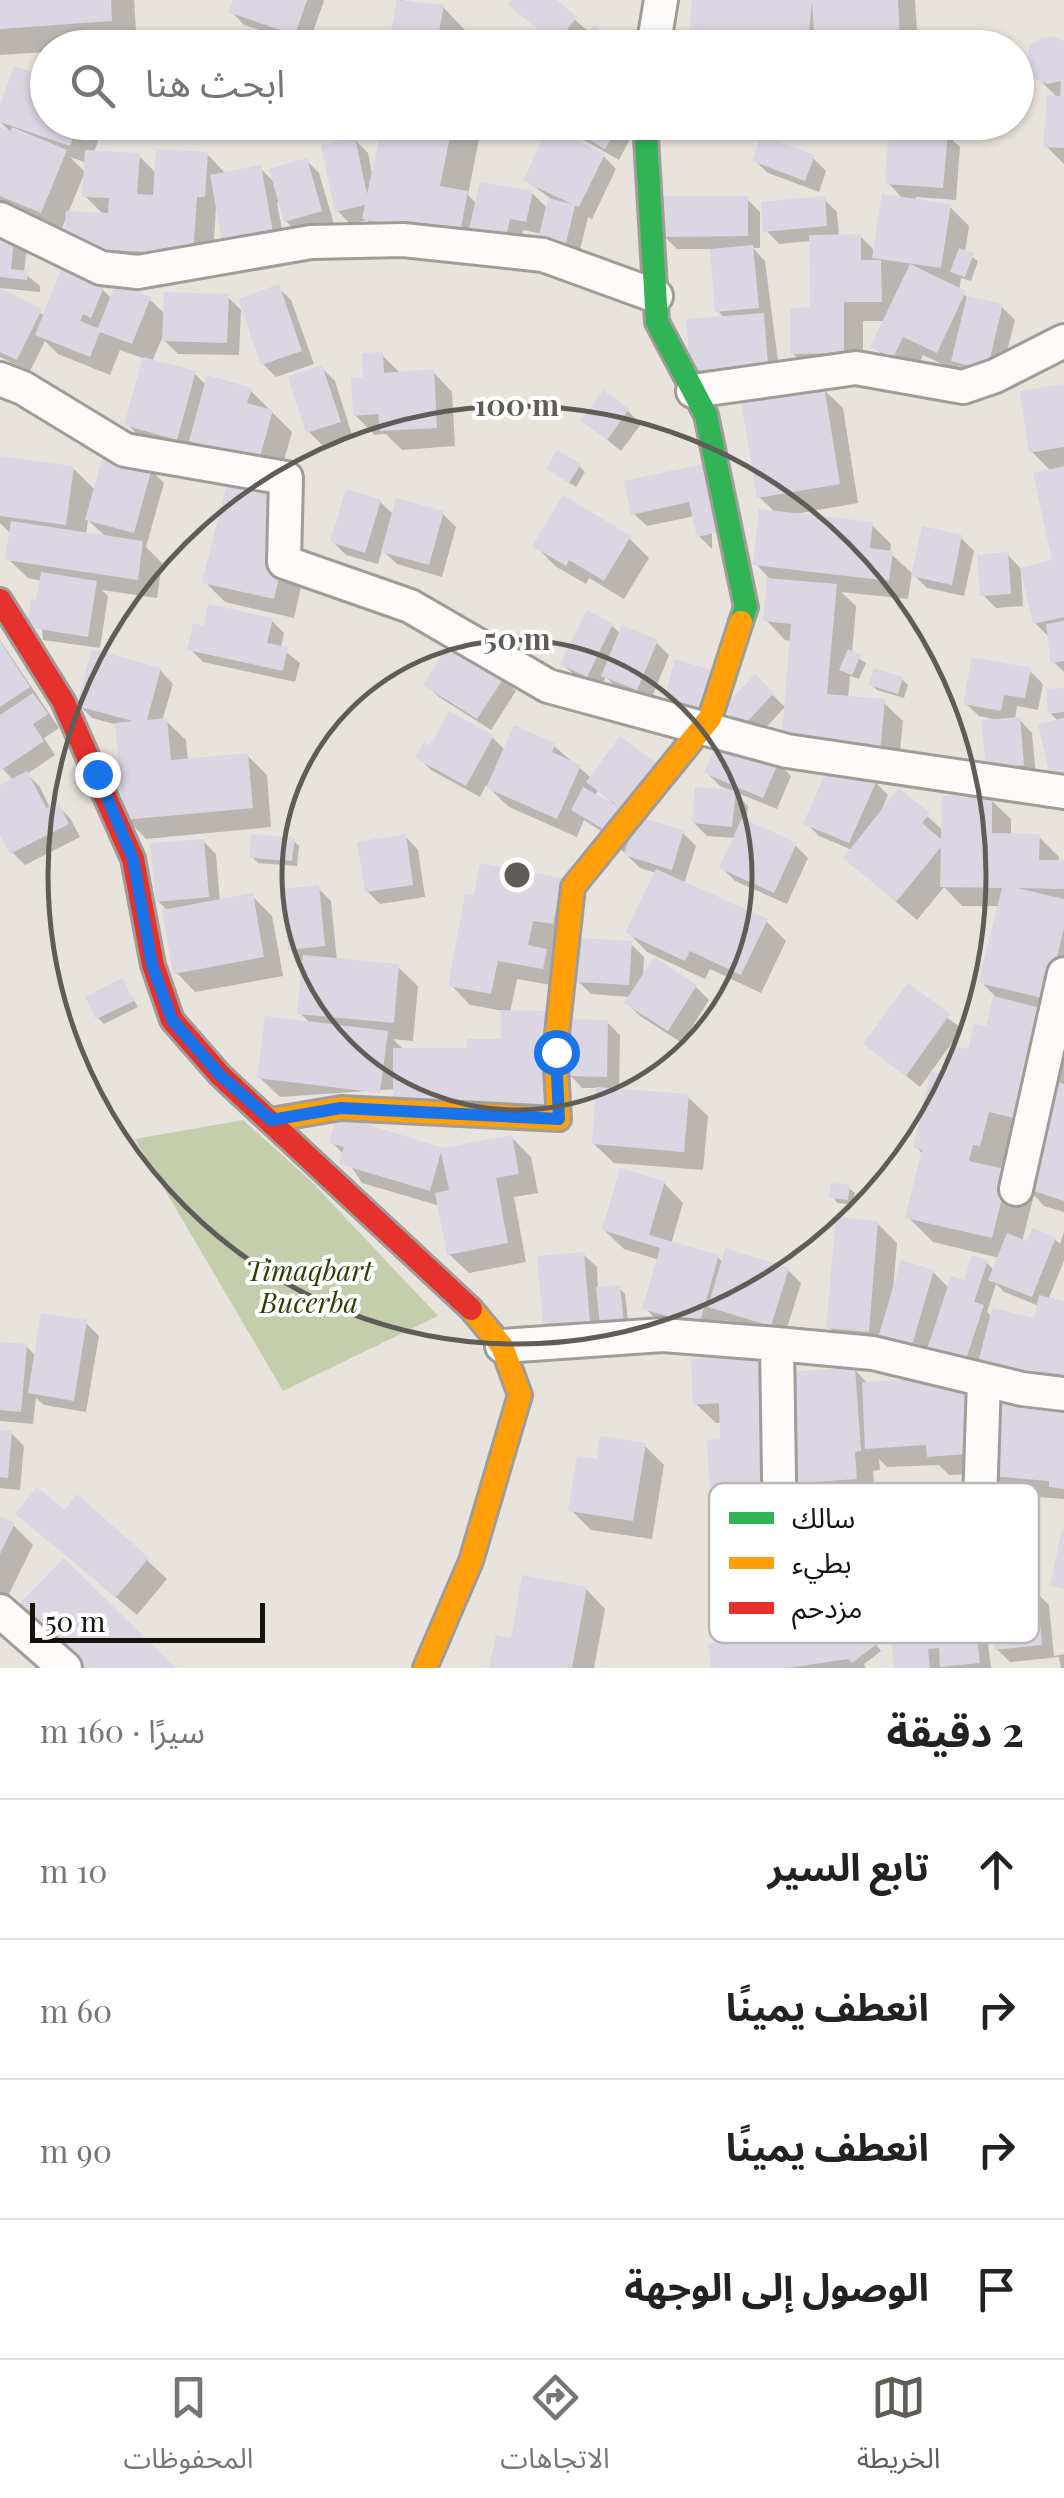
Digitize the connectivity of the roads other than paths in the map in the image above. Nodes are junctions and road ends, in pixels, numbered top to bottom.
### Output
1 (661, 0) edge
2 (656, 30) edge
3 (646, 140) edge
4 (0, 219) edge
5 (656, 296) junction
6 (1064, 341) edge
7 (0, 379) edge
8 (694, 391) junction
9 (0, 600) edge
10 (702, 728) junction
11 (1064, 792) edge
12 (1064, 974) edge
13 (271, 1120) junction
14 (1016, 1188) dead end
15 (776, 1344) junction
16 (502, 1346) junction
17 (984, 1380) junction
18 (1064, 1394) edge
19 (779, 1483) edge
20 (981, 1483) edge
21 (0, 1612) edge
22 (65, 1668) edge
23 (425, 1668) edge

1 - 2 street
3 - 5 street
4 - 5 street
5 - 8 street
6 - 8 street
7 - 10 street
8 - 10 street
9 - 13 street
10 - 11 street
10 - 13 street
12 - 14 street
13 - 16 street
15 - 16 street
15 - 17 street
15 - 19 street
16 - 23 street
17 - 18 street
17 - 20 street
21 - 22 street

